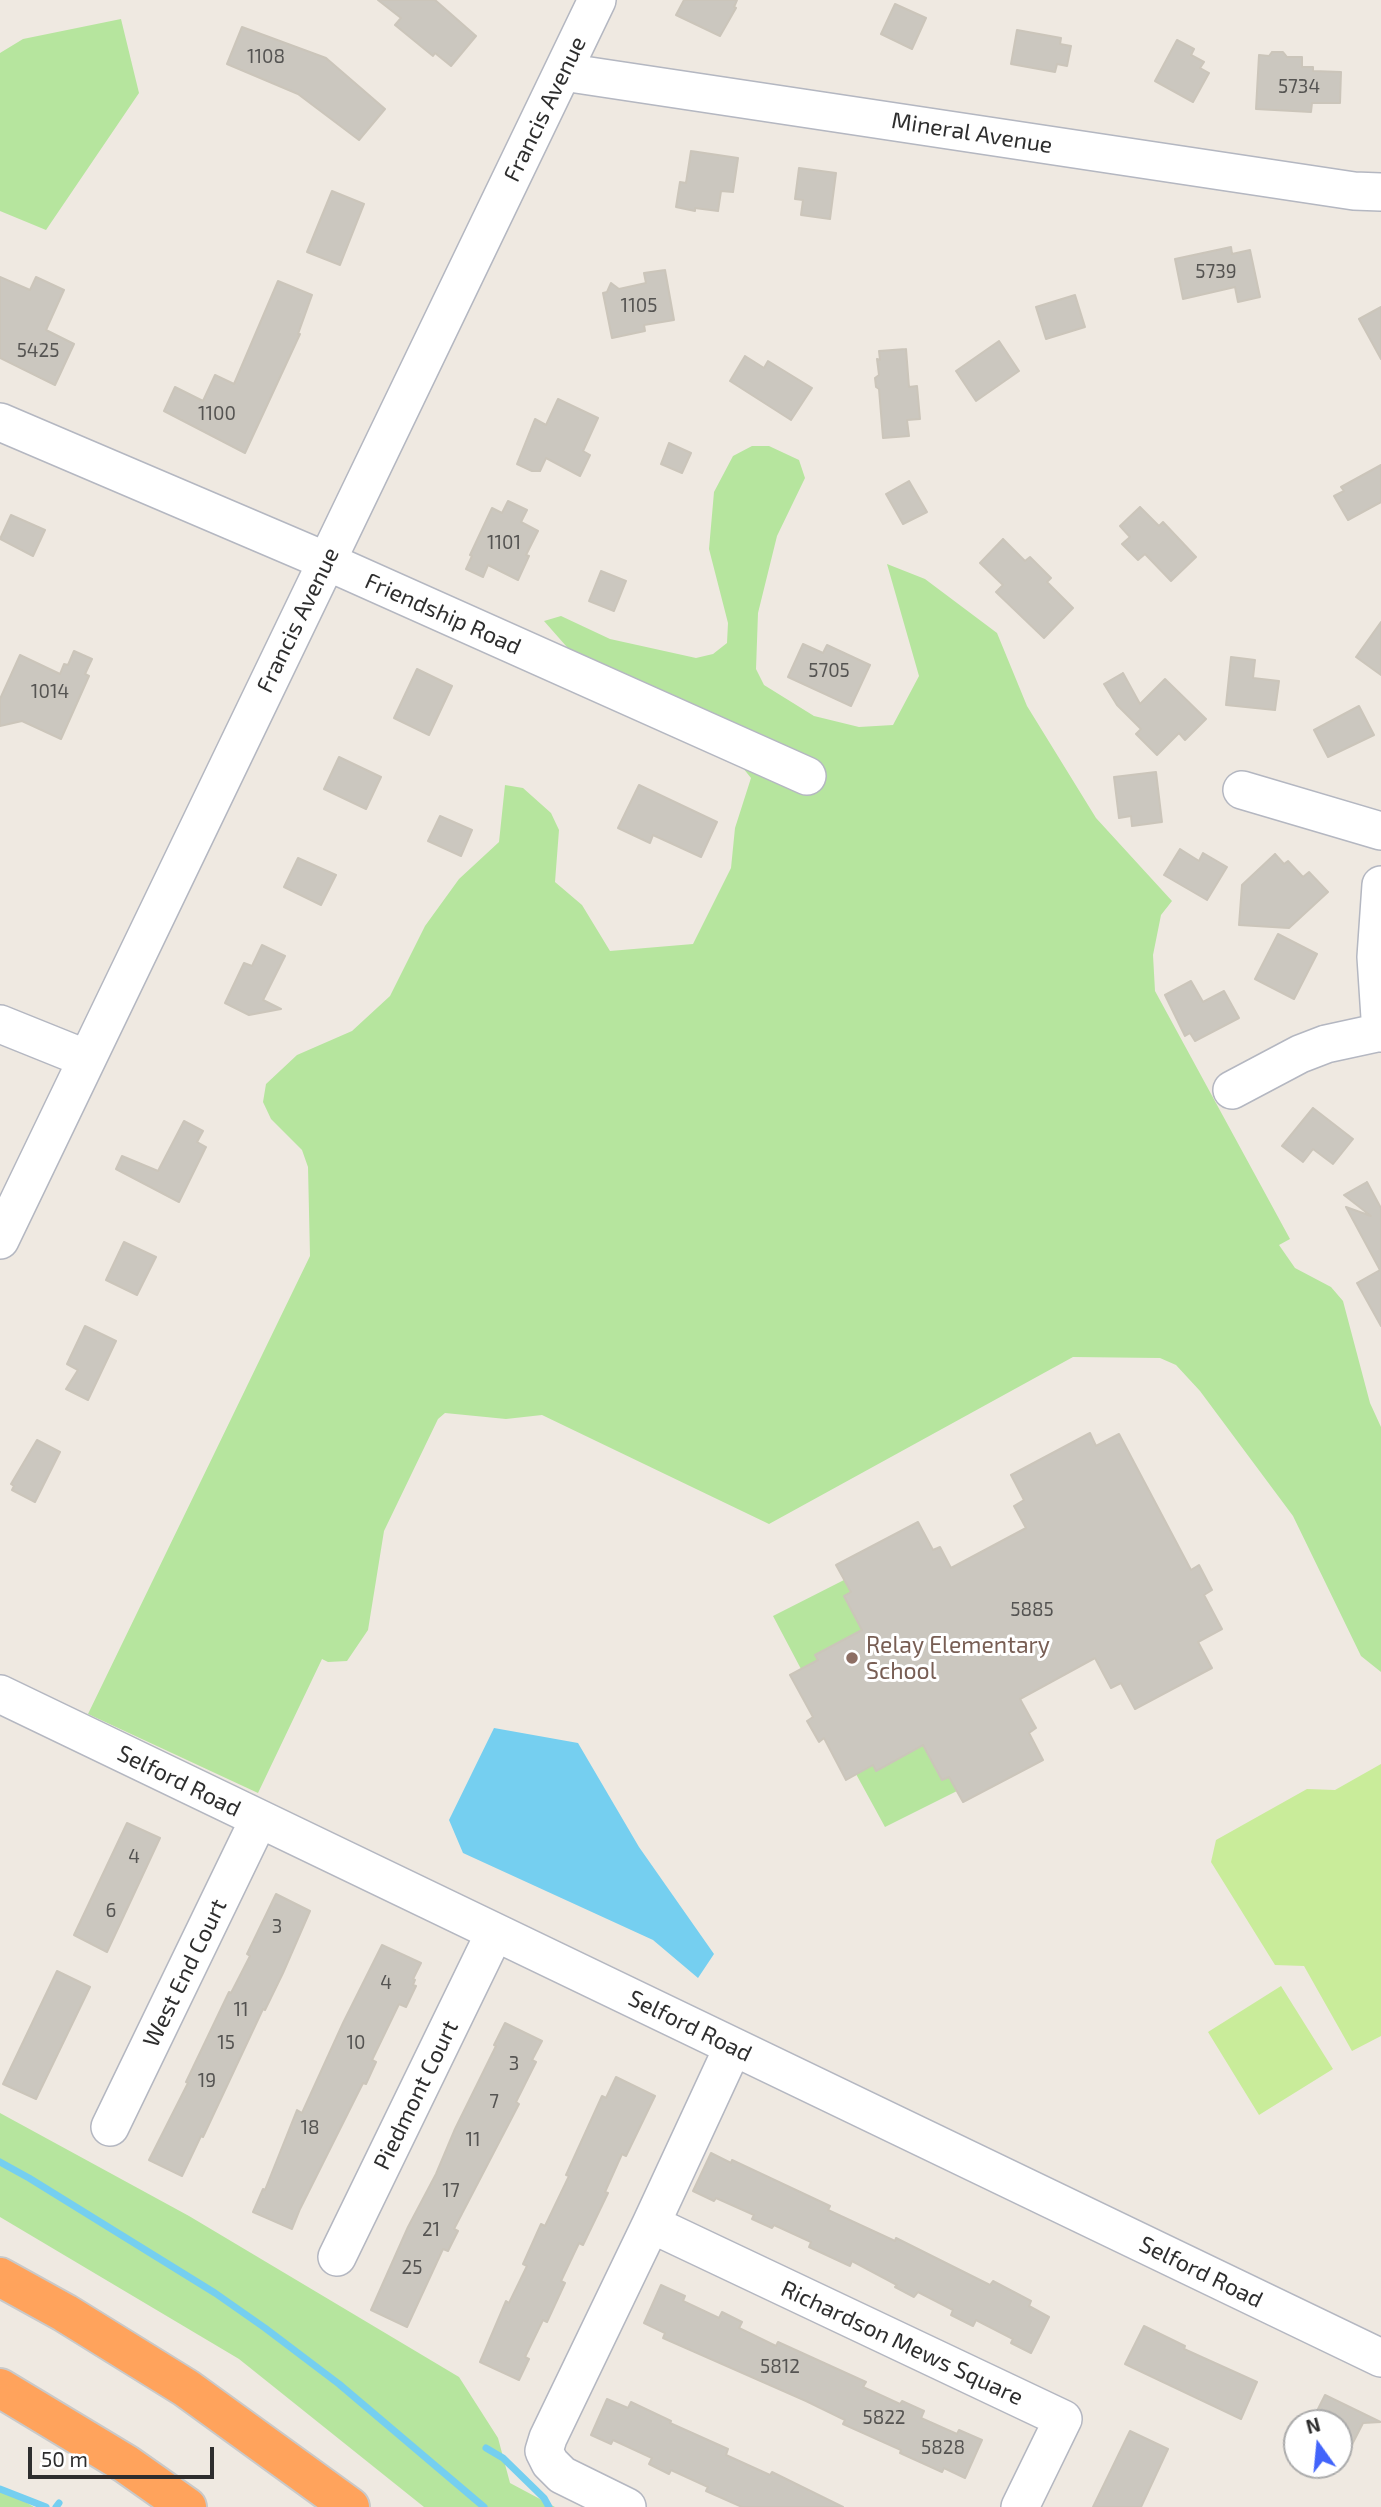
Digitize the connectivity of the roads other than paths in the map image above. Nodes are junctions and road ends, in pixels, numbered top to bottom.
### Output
1 (597, 0) edge
2 (563, 72) junction
3 (1381, 192) edge
4 (0, 422) edge
5 (326, 561) junction
6 (807, 776) dead end
7 (1242, 790) dead end
8 (1381, 831) edge
9 (1381, 885) edge
10 (0, 1024) edge
11 (1381, 1033) edge
12 (87, 1059) junction
13 (1233, 1090) dead end
14 (0, 1240) edge
15 (0, 1694) edge
16 (259, 1819) junction
17 (495, 1933) junction
18 (733, 2047) junction
19 (110, 2127) dead end
20 (651, 2224) junction
21 (337, 2257) dead end
22 (0, 2277) edge
23 (1381, 2358) edge
24 (0, 2388) edge
25 (0, 2404) edge
26 (126, 2464) junction
27 (187, 2507) edge
28 (350, 2507) edge
29 (627, 2507) edge
30 (1020, 2507) edge

1 - 2 street, Francis Avenue
2 - 3 street, Mineral Avenue
2 - 5 street, Francis Avenue
4 - 5 street, Friendship Road
5 - 6 street, Friendship Road
5 - 12 street, Francis Avenue
7 - 8 street
9 - 11 street
10 - 12 street
11 - 13 street
12 - 14 street, Francis Avenue
15 - 16 street, Selford Road
16 - 17 street, Selford Road
16 - 19 street, West End Court
17 - 18 street, Selford Road
17 - 21 street, Piedmont Court
18 - 20 street
18 - 23 street, Selford Road
20 - 29 street
20 - 30 street, Richardson Mews Square
22 - 28 highway
24 - 26 highway
25 - 26 highway
26 - 27 highway

